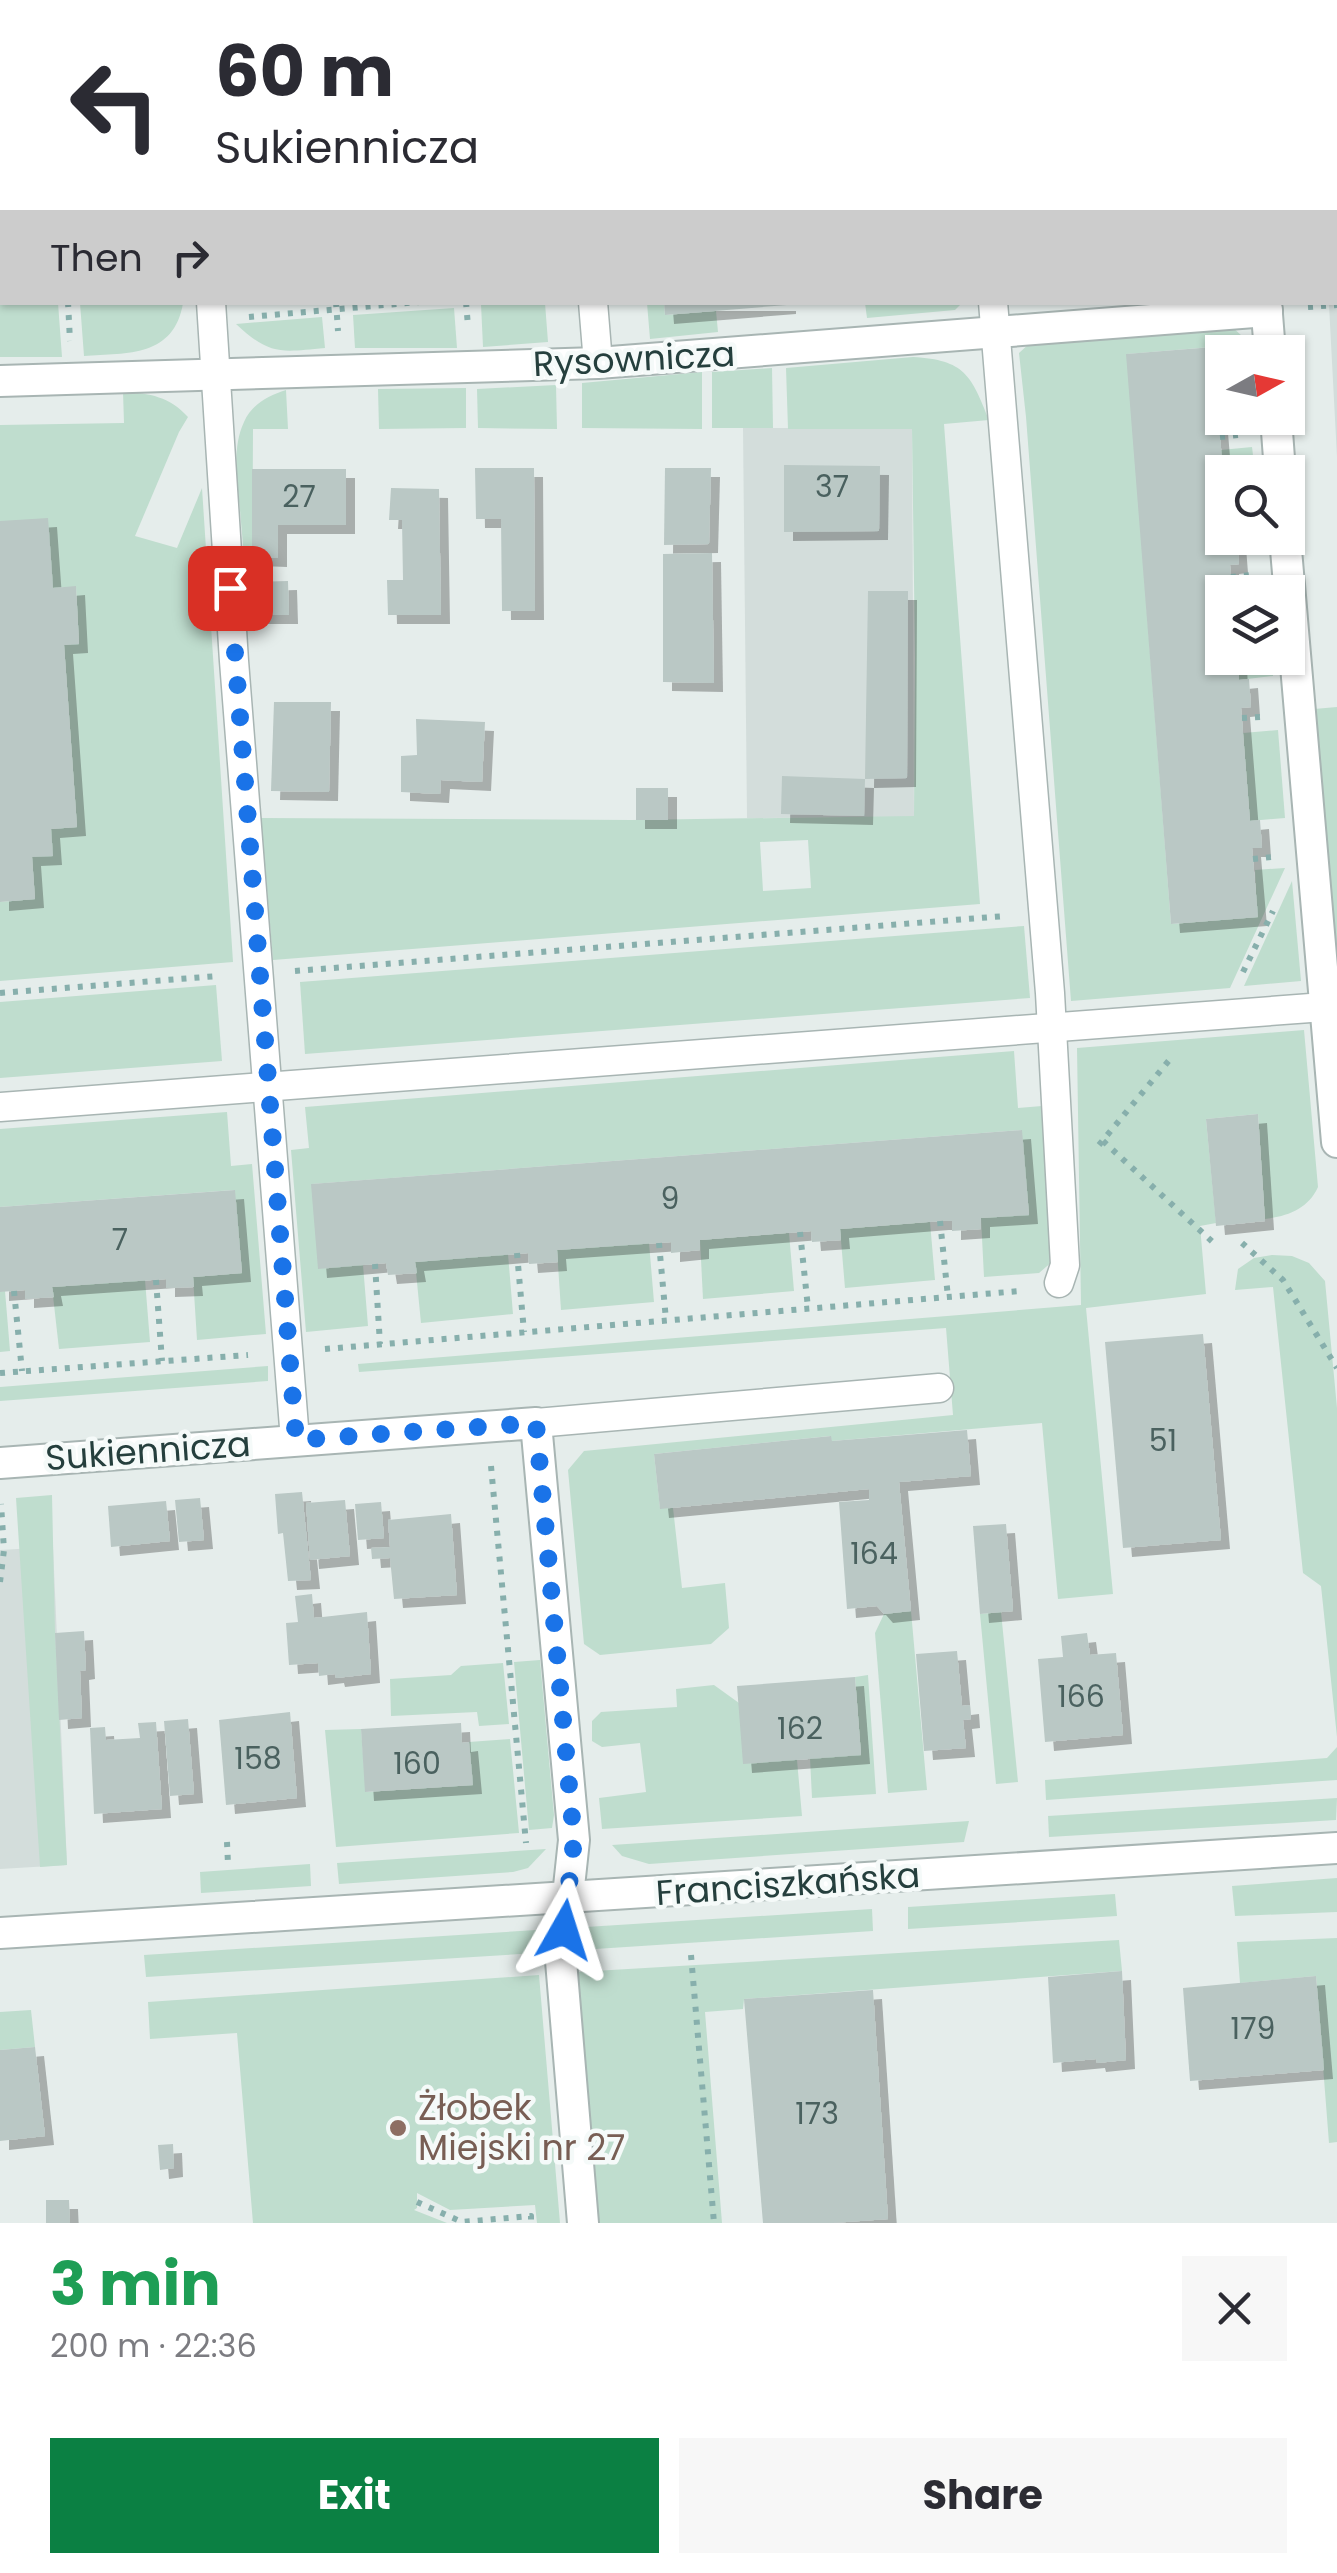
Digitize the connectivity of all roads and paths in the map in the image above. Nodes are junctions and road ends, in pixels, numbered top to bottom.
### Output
1 (351, 305) edge
2 (593, 305) edge
3 (992, 305) edge
4 (1266, 307) edge
5 (212, 311) edge
6 (995, 334) junction
7 (1268, 335) edge
8 (598, 363) junction
9 (217, 376) junction
10 (0, 381) edge
11 (1286, 555) edge
12 (1274, 908) dead end
13 (1043, 914) junction
14 (259, 973) junction
15 (0, 994) edge
16 (1324, 1007) junction
17 (1214, 1015) junction
18 (1052, 1028) junction
19 (267, 1088) junction
20 (0, 1106) edge
21 (1103, 1141) junction
22 (1337, 1142) edge
23 (1061, 1186) junction
24 (940, 1221) dead end
25 (800, 1232) dead end
26 (659, 1242) dead end
27 (1242, 1243) dead end
28 (1216, 1246) dead end
29 (517, 1253) dead end
30 (375, 1264) dead end
31 (156, 1280) dead end
32 (1058, 1283) joint
33 (14, 1290) dead end
34 (948, 1297) junction
35 (808, 1308) junction
36 (666, 1320) junction
37 (524, 1332) junction
38 (380, 1344) junction
39 (288, 1352) junction
40 (162, 1361) junction
41 (1337, 1368) edge
42 (22, 1372) junction
43 (0, 1373) edge
44 (939, 1388) dead end
45 (536, 1423) junction
46 (296, 1440) junction
47 (0, 1463) edge
48 (491, 1470) dead end
49 (0, 1496) edge
50 (0, 1582) edge
51 (226, 1842) dead end
52 (526, 1843) dead end
53 (1337, 1848) edge
54 (228, 1864) dead end
55 (566, 1898) junction
56 (0, 1933) edge
57 (690, 1955) dead end
58 (416, 2202) dead end
59 (531, 2223) edge
60 (582, 2223) edge
61 (714, 2223) edge

1 - 5 path
2 - 8 lane
3 - 6 lane
4 - 6 street, Rysownicza
4 - 7 street, Rysownicza
5 - 9 lane
6 - 8 street, Rysownicza
6 - 13 lane
8 - 9 street, Rysownicza
9 - 10 street, Rysownicza
9 - 14 lane
11 - 16 street
12 - 17 path
13 - 14 path
13 - 18 lane
14 - 15 path
14 - 19 lane
16 - 17 lane
16 - 22 street
17 - 18 lane
17 - 21 path
18 - 19 lane
18 - 23 lane
19 - 20 lane
19 - 39 lane
21 - 23 path
21 - 28 path
23 - 32 lane
24 - 34 path
25 - 35 path
26 - 36 path
27 - 41 path
29 - 37 path
30 - 38 path
31 - 40 path
32 - 34 path
33 - 42 path
34 - 35 path
35 - 36 path
36 - 37 path
37 - 38 path
38 - 39 path
39 - 40 path
39 - 46 lane
40 - 42 path
42 - 43 path
44 - 45 lane, Sukiennicza
45 - 46 street, Sukiennicza
45 - 55 street
46 - 47 street, Sukiennicza
48 - 52 path
49 - 50 path
51 - 54 path
53 - 55 street, Franciszkańska
55 - 56 street, Franciszkańska
55 - 60 street
57 - 61 path
58 - 59 path

